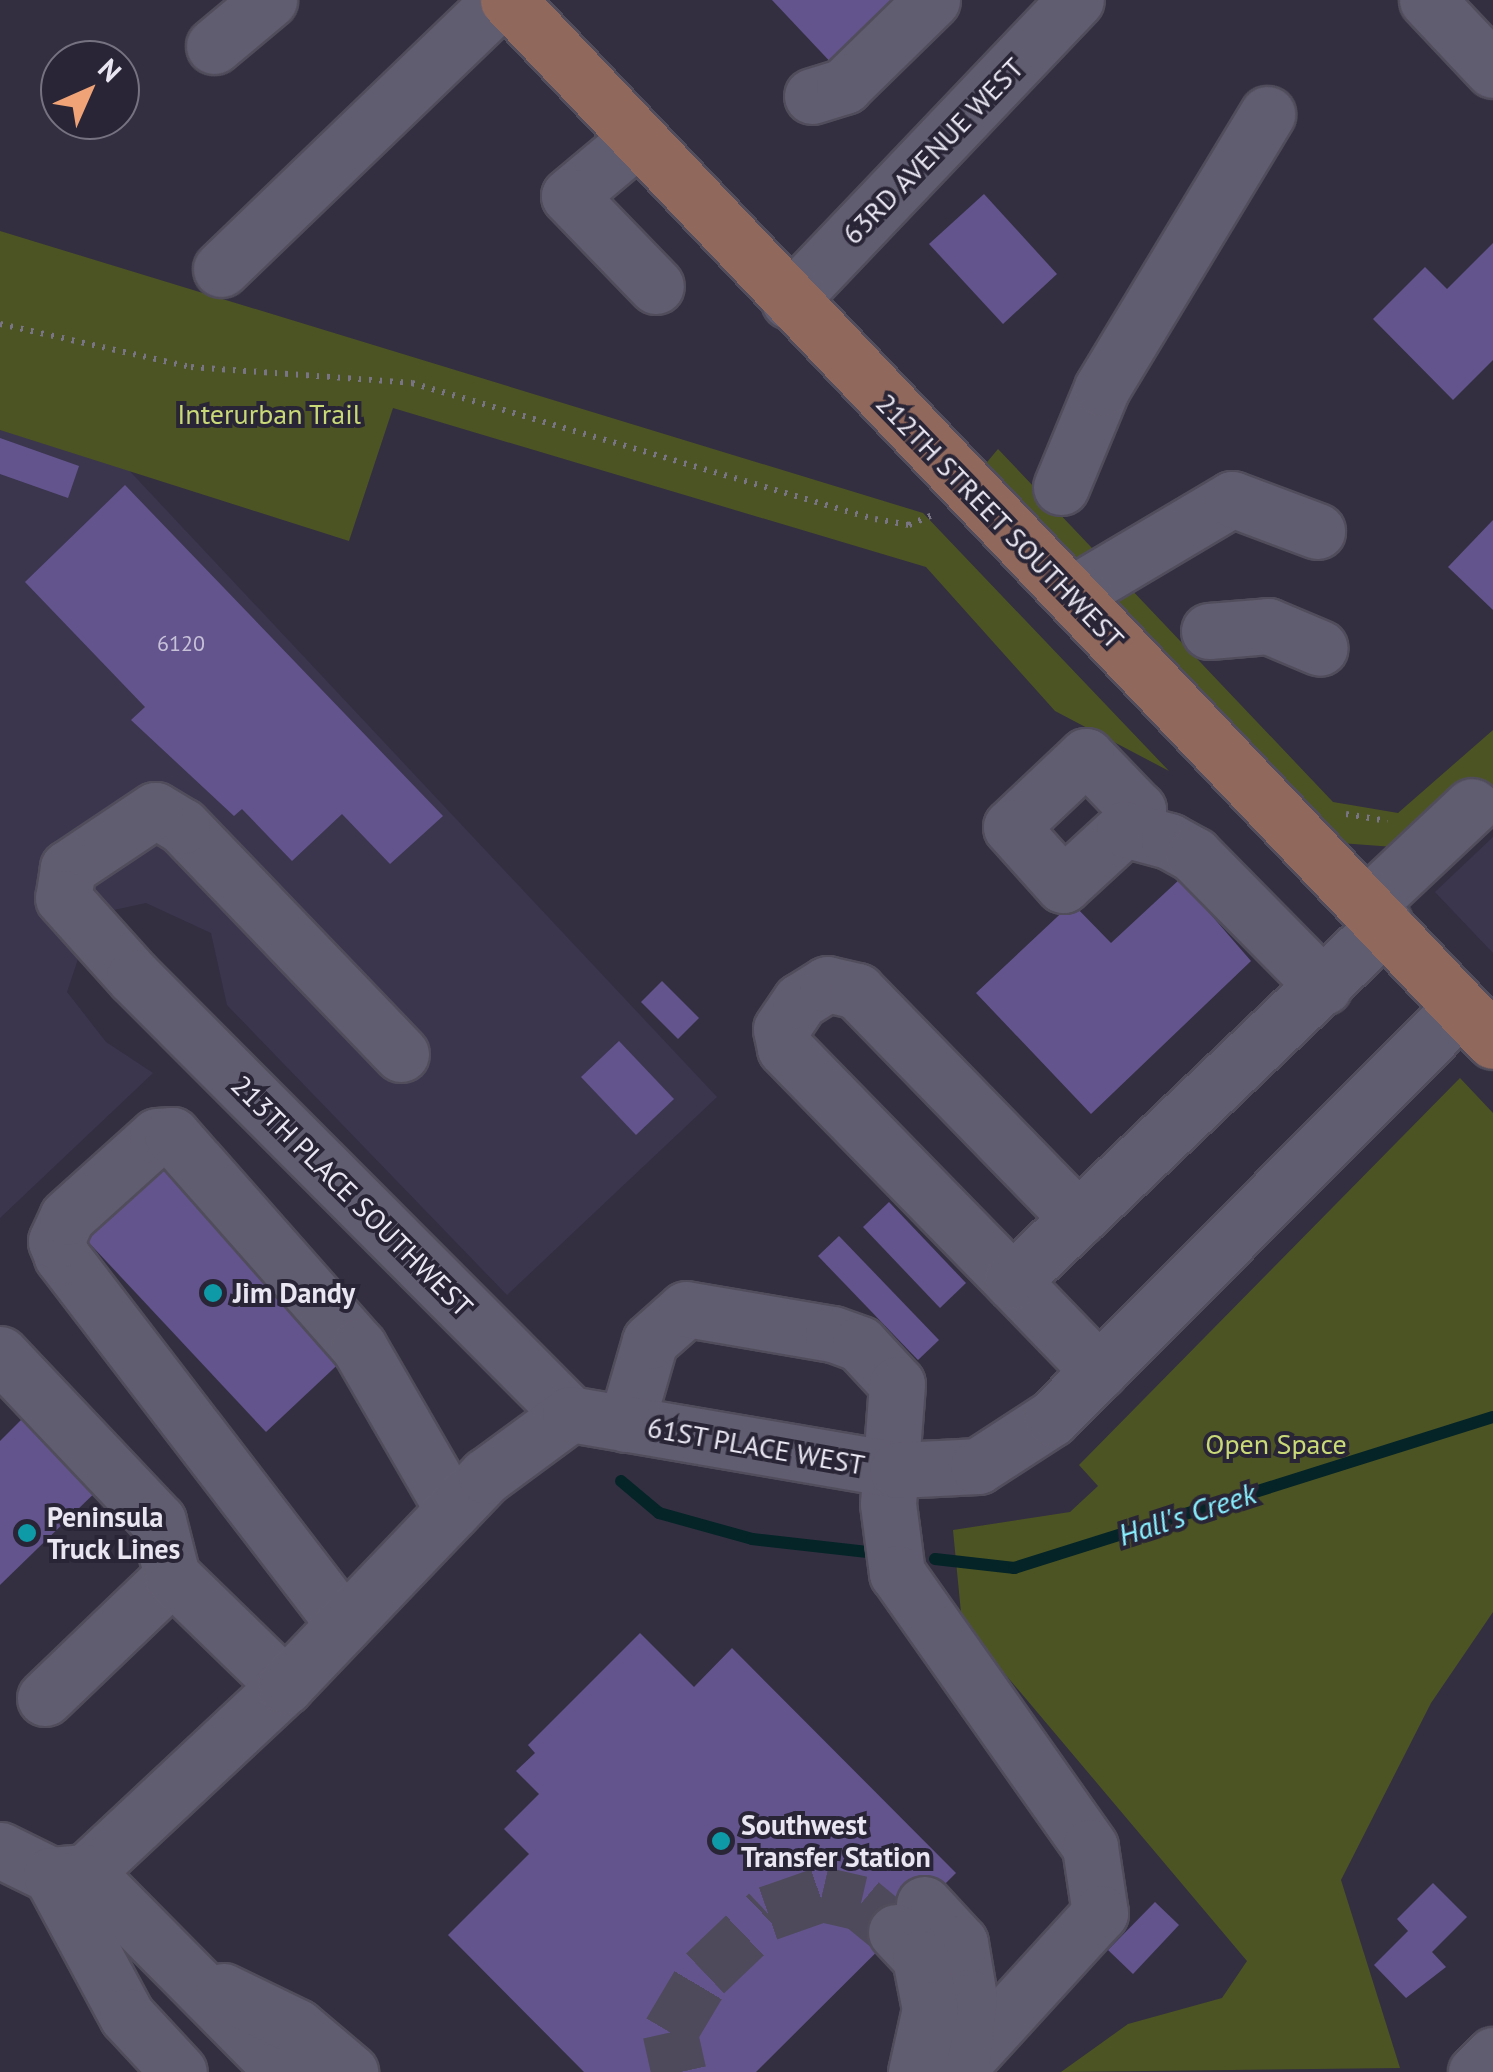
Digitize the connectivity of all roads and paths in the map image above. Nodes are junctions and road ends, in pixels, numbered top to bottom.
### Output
1 (269, 0) edge
2 (505, 0) edge
3 (932, 0) edge
4 (1427, 0) edge
5 (1063, 4) edge
6 (214, 46) dead end
7 (1493, 70) edge
8 (812, 96) dead end
9 (1267, 114) dead end
10 (638, 138) junction
11 (221, 269) dead end
12 (656, 286) dead end
13 (789, 301) junction
14 (0, 324) edge
15 (1061, 488) dead end
16 (942, 509) dead end
17 (1317, 531) dead end
18 (1072, 594) junction
19 (1209, 631) dead end
20 (1320, 648) dead end
21 (1472, 806) dead end
22 (1124, 829) dead end
23 (1376, 915) junction
24 (1324, 986) junction
25 (1476, 1024) edge
26 (401, 1054) dead end
27 (1078, 1218) junction
28 (1012, 1280) junction
29 (0, 1354) edge
30 (1099, 1371) junction
31 (570, 1414) junction
32 (626, 1424) junction
33 (897, 1470) junction
34 (453, 1510) junction
35 (172, 1576) junction
36 (344, 1624) junction
37 (284, 1686) junction
38 (46, 1698) dead end
39 (0, 1850) edge
40 (68, 1873) junction
41 (910, 1918) tunnel mouth
42 (93, 1953) junction
43 (194, 1980) junction
44 (1493, 2055) edge
45 (944, 2070) edge
46 (179, 2072) edge
47 (220, 2072) edge
48 (284, 2072) edge
49 (350, 2072) edge
50 (1476, 2072) edge

1 - 6 street
2 - 10 main road, 212TH STREET SOUTHWEST
2 - 11 street
3 - 8 street
4 - 7 street
5 - 13 street, 63RD AVENUE WEST
9 - 15 street
10 - 12 street
10 - 13 main road, 212TH STREET SOUTHWEST
13 - 18 main road, 212TH STREET SOUTHWEST
14 - 16 path
17 - 18 street
18 - 23 main road, 212TH STREET SOUTHWEST
19 - 20 street
21 - 23 street
22 - 24 street
23 - 24 street
23 - 25 main road, 212TH STREET SOUTHWEST
24 - 27 street
25 - 30 street, 61ST PLACE WEST
26 - 31 street, 213TH PLACE SOUTHWEST
27 - 28 street
27 - 28 street
28 - 30 street
29 - 35 street
30 - 33 street, 61ST PLACE WEST
31 - 32 street, 61ST PLACE WEST
31 - 34 street
32 - 33 street, 61ST PLACE WEST
32 - 33 street
33 - 45 street
34 - 36 street
34 - 36 street
35 - 37 street
35 - 38 street
36 - 37 street
37 - 40 street
39 - 40 street
40 - 42 street
40 - 43 street
41 - 45 street
42 - 46 street
42 - 47 street
43 - 48 street
43 - 49 street
44 - 50 street

